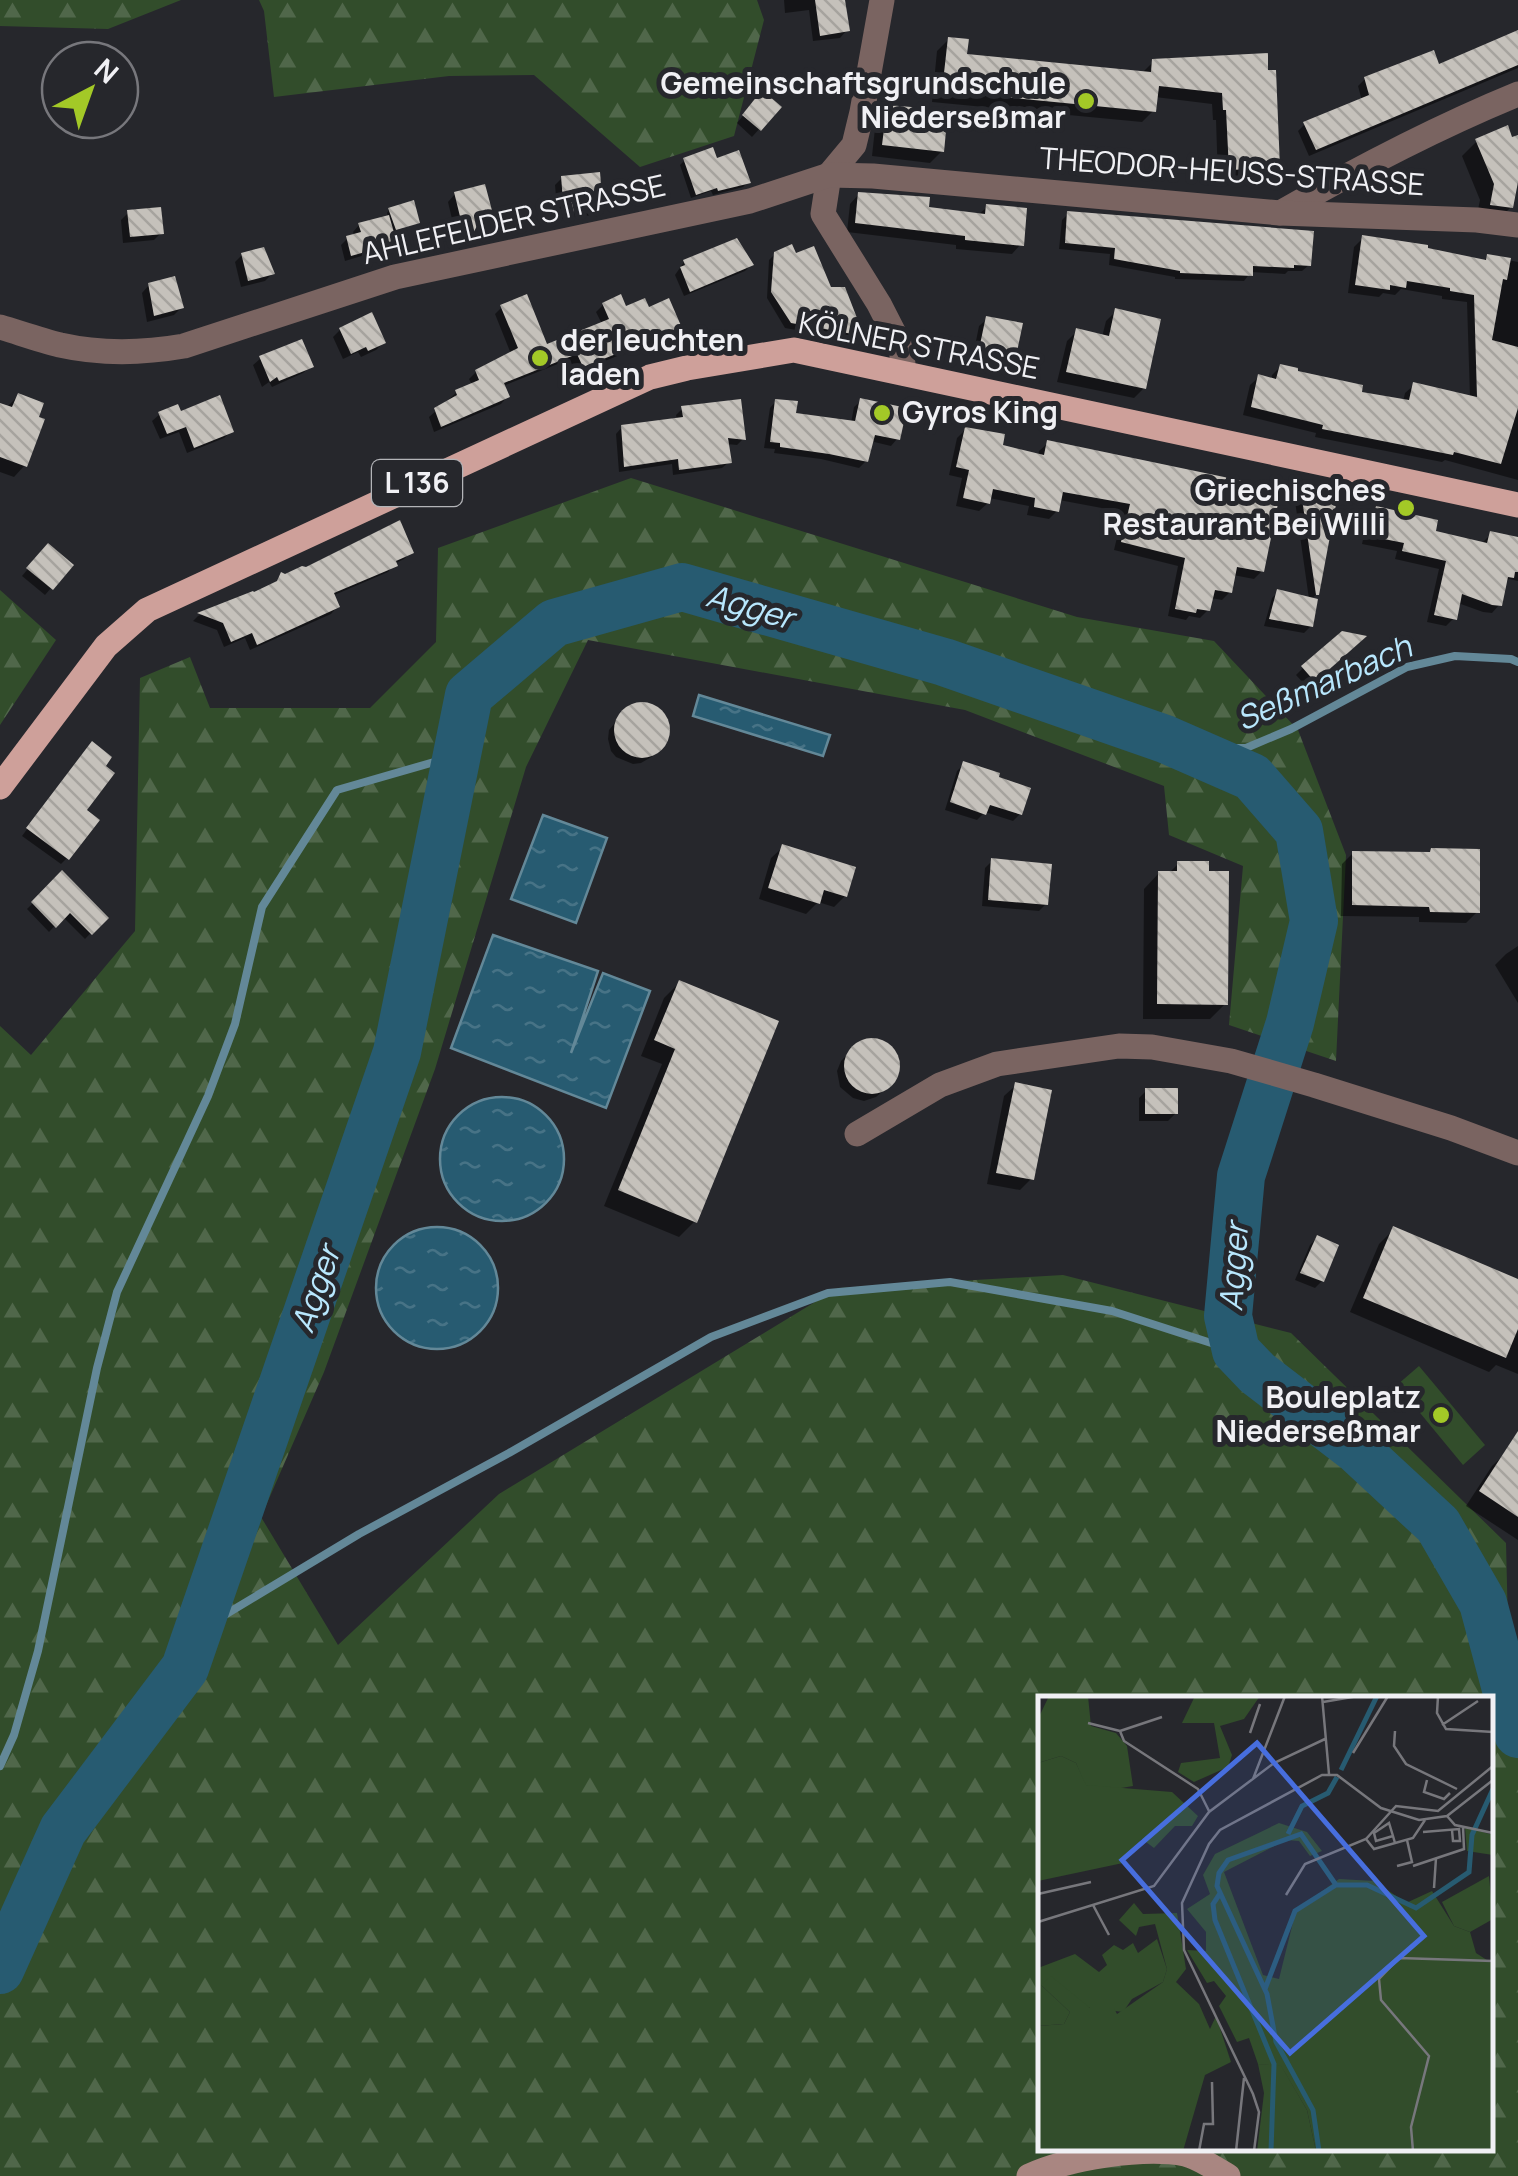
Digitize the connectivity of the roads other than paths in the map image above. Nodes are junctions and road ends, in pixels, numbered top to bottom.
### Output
1 (882, 0) edge
2 (1518, 94) edge
3 (829, 176) junction
4 (1280, 213) junction
5 (1518, 224) edge
6 (0, 327) edge
7 (904, 373) junction
8 (1518, 505) edge
9 (4, 781) edge
10 (857, 1134) dead end
11 (1518, 1153) edge
12 (1029, 2176) edge
13 (1228, 2176) edge

1 - 3 street
2 - 4 street
3 - 4 street, THEODOR-HEUSS-STRASSE
3 - 6 street, AHLEFELDER STRASSE
3 - 7 street
4 - 5 street, THEODOR-HEUSS-STRASSE
7 - 8 main road, KÖLNER STRASSE / L 136
7 - 9 main road, KÖLNER STRASSE / L 136
10 - 11 street
12 - 13 main road

